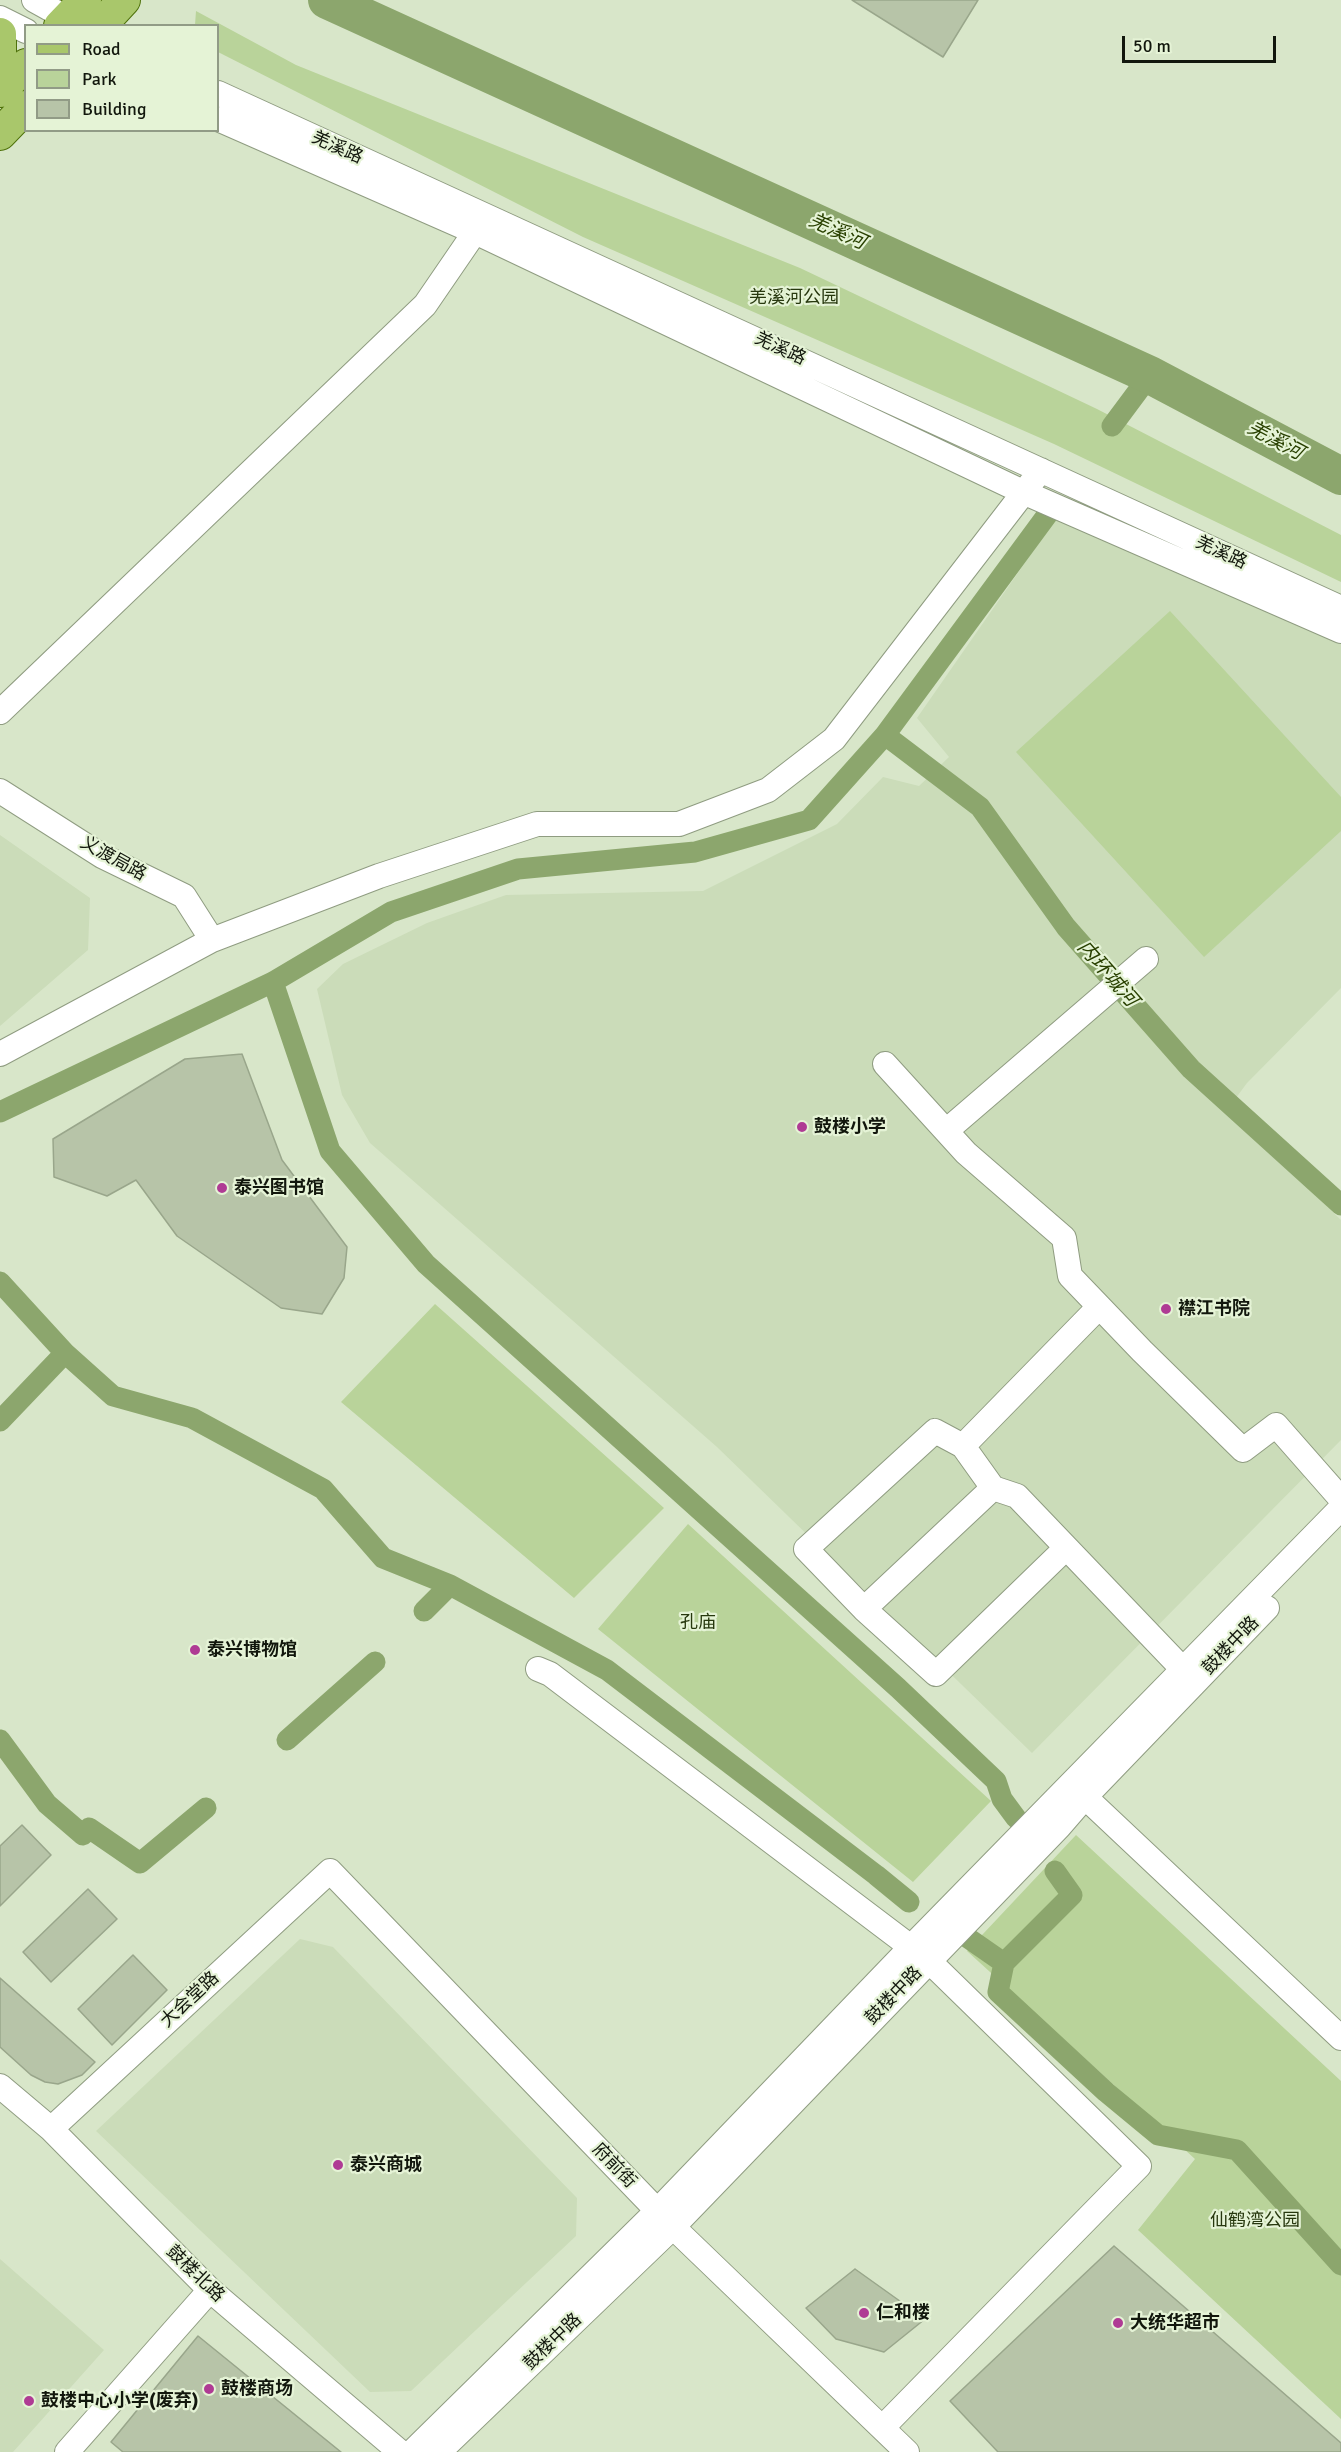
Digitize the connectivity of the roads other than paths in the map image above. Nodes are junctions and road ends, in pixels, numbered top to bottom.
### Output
1 (34, 0) edge
2 (124, 0) edge
3 (134, 0) edge
4 (73, 17) edge
5 (0, 18) edge
6 (102, 24) edge
7 (123, 24) edge
8 (24, 30) edge
9 (0, 34) edge
10 (0, 57) edge
11 (24, 67) edge
12 (0, 91) edge
13 (219, 94) edge
14 (24, 109) edge
15 (219, 119) edge
16 (251, 122) junction
17 (0, 134) edge
18 (479, 223) junction
19 (1041, 470) junction
20 (1023, 492) junction
21 (1341, 608) edge
22 (1341, 631) edge
23 (0, 712) edge
24 (0, 791) edge
25 (212, 940) junction
26 (1146, 959) dead end
27 (0, 1054) edge
28 (885, 1064) dead end
29 (946, 1131) junction
30 (1099, 1307) junction
31 (963, 1446) junction
32 (993, 1488) junction
33 (1341, 1499) edge
34 (1341, 1508) edge
35 (1341, 1532) edge
36 (1066, 1548) junction
37 (864, 1609) junction
38 (538, 1669) dead end
39 (1189, 1677) junction
40 (1085, 1797) junction
41 (330, 1871) joint
42 (920, 1954) junction
43 (1341, 2038) edge
44 (0, 2085) edge
45 (51, 2129) junction
46 (665, 2219) junction
47 (210, 2290) junction
48 (883, 2427) junction
49 (67, 2452) edge
50 (400, 2452) edge
51 (412, 2452) edge
52 (439, 2452) edge
53 (907, 2452) edge

1 - 4 street
2 - 6 main road
3 - 7 main road
5 - 8 street
9 - 10 main road
11 - 12 main road
13 - 16 street, 羌溪路
14 - 17 main road
15 - 16 street, 羌溪路
16 - 18 street, 羌溪路
18 - 19 street, 羌溪路
18 - 20 street, 羌溪路
18 - 23 street
19 - 20 street
19 - 21 street, 羌溪路
20 - 22 street, 羌溪路
20 - 25 street
24 - 25 street, 义渡局路
25 - 27 street
26 - 29 street
28 - 29 street
29 - 30 street
30 - 31 street
30 - 33 street
31 - 32 street
31 - 37 street
32 - 36 street
32 - 37 street
34 - 39 street
35 - 39 street, 鼓楼中路
36 - 37 street
36 - 39 street
38 - 42 street
39 - 40 street, 鼓楼中路
39 - 42 street
40 - 42 street, 鼓楼中路
40 - 43 street
41 - 45 street, 大会堂路
41 - 46 street, 府前街
42 - 46 street, 鼓楼中路
42 - 48 street
44 - 45 street, 鼓楼北路
45 - 47 street, 鼓楼北路
46 - 48 street, 府前街
46 - 51 street
46 - 52 street, 鼓楼中路
47 - 49 street
47 - 50 street, 鼓楼北路
48 - 53 street, 府前街

